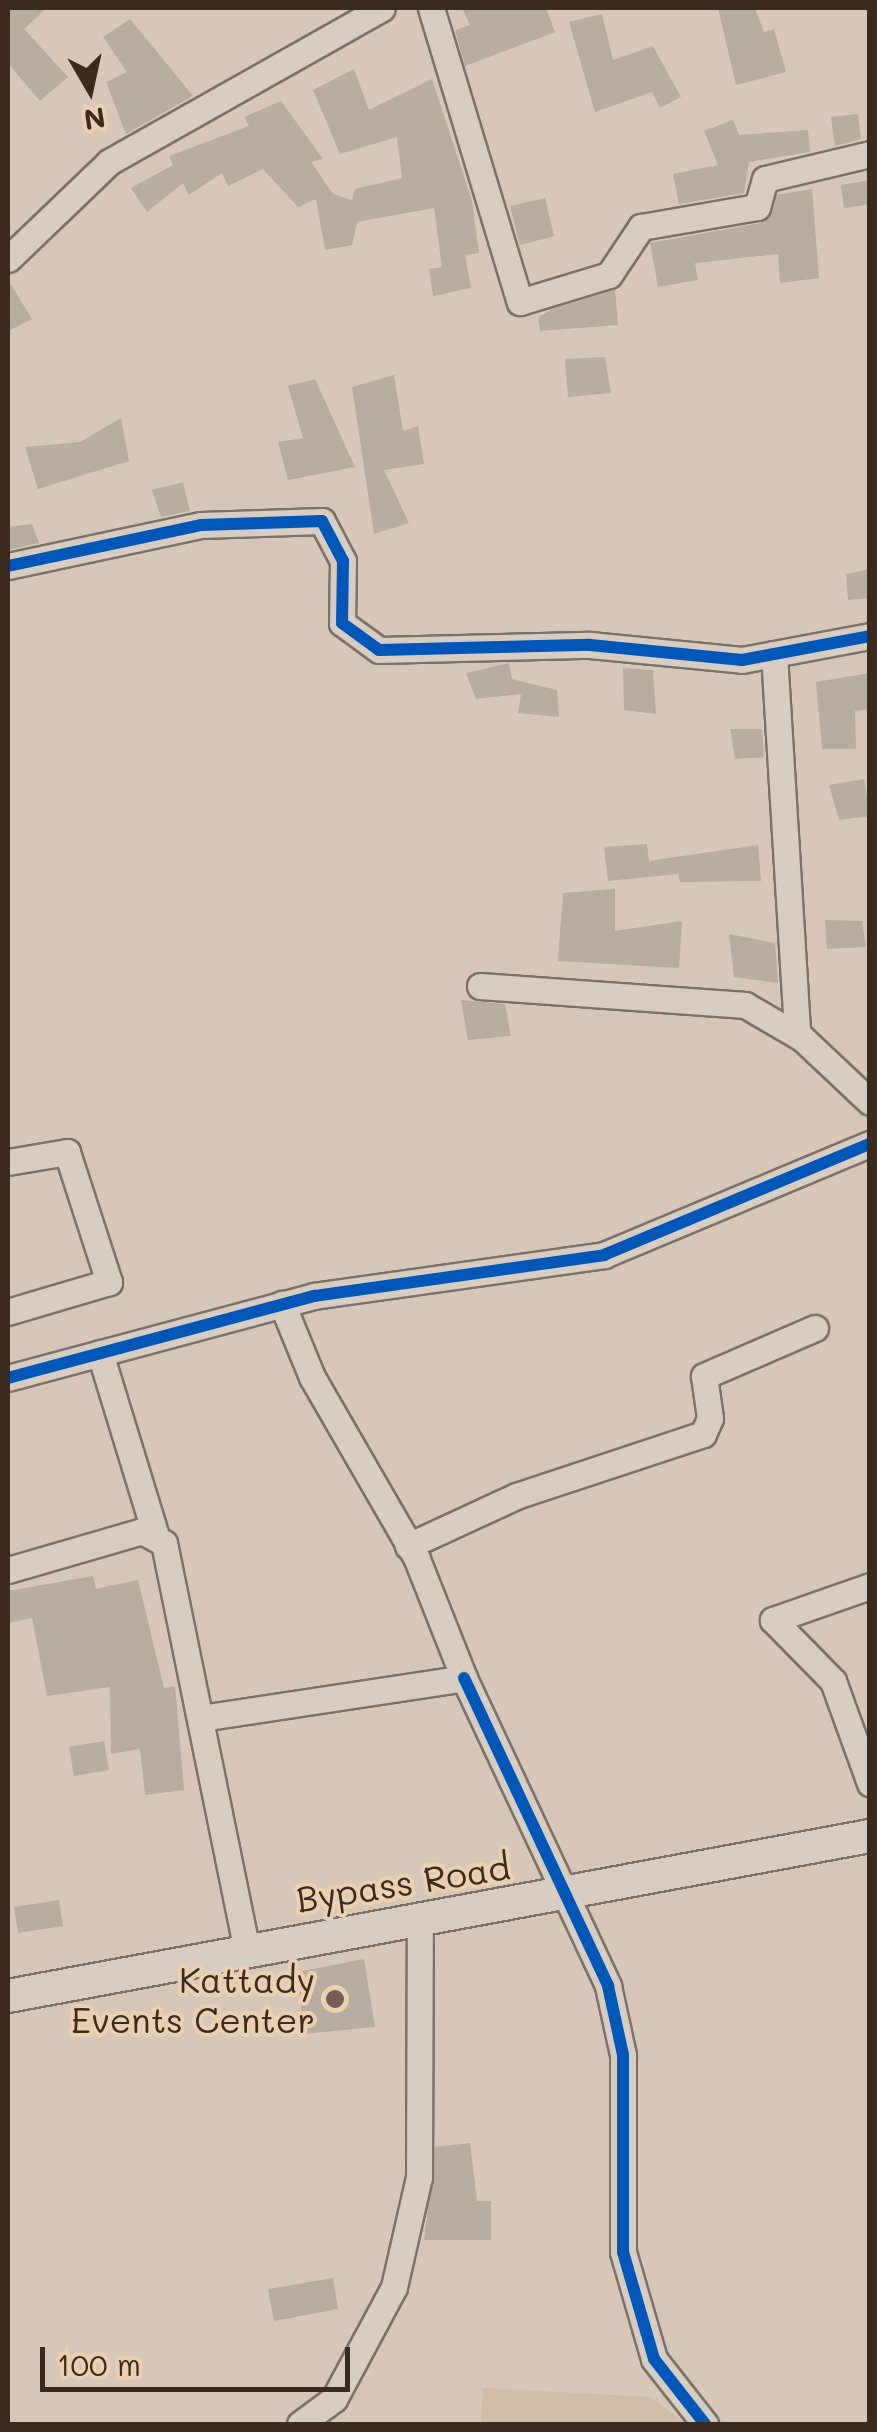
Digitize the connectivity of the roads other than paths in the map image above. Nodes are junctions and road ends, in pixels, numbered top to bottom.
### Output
1 (382, 8) edge
2 (431, 8) edge
3 (870, 154) edge
4 (8, 259) edge
5 (8, 566) edge
6 (870, 636) edge
7 (774, 654) junction
8 (480, 986) dead end
9 (797, 1036) junction
10 (870, 1102) edge
11 (870, 1144) edge
12 (8, 1162) edge
13 (282, 1304) junction
14 (8, 1312) edge
15 (815, 1328) dead end
16 (100, 1353) junction
17 (8, 1378) edge
18 (156, 1533) junction
19 (408, 1546) junction
20 (8, 1570) edge
21 (870, 1586) edge
22 (464, 1678) junction
23 (201, 1718) junction
24 (870, 1783) edge
25 (870, 1836) edge
26 (572, 1896) junction
27 (420, 1920) junction
28 (246, 1946) junction
29 (8, 1996) edge
30 (300, 2424) edge
31 (705, 2424) edge

1 - 4 street
2 - 3 street
5 - 7 street
6 - 7 street
7 - 9 street
8 - 9 street
9 - 10 street
11 - 13 street
12 - 14 street
13 - 16 street
13 - 19 street
15 - 19 street
16 - 17 street
16 - 18 street
18 - 20 street
18 - 23 street
19 - 22 street
21 - 24 street
22 - 23 street
22 - 26 street
23 - 28 street
25 - 26 main road, Bypass Road
26 - 27 main road, Bypass Road
26 - 31 street
27 - 28 main road, Bypass Road
27 - 30 street
28 - 29 main road, Bypass Road

